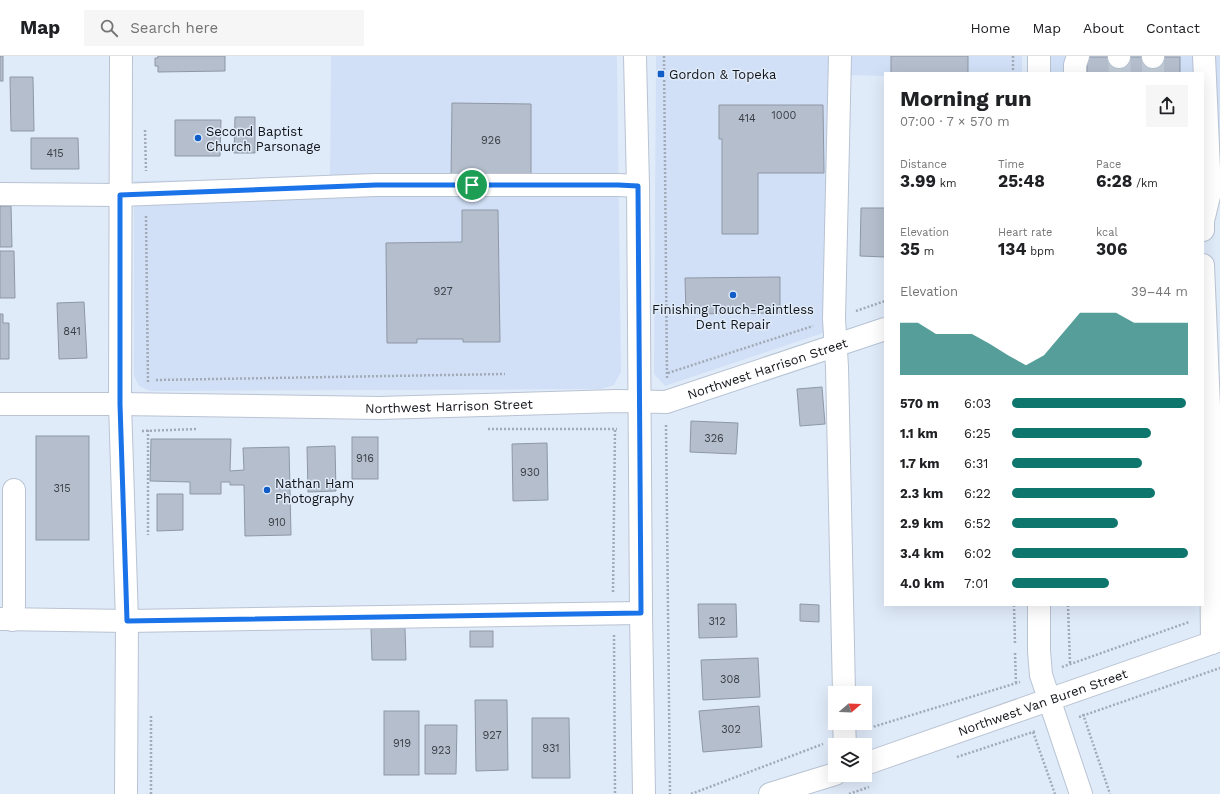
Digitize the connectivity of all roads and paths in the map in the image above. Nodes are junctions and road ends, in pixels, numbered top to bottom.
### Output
1 (121, 56) edge
2 (635, 56) edge
3 (840, 56) edge
4 (1013, 56) edge
5 (1039, 56) edge
6 (1078, 56) edge
7 (1204, 56) edge
8 (1013, 72) edge
9 (1039, 72) edge
10 (1075, 72) edge
11 (1205, 122) edge
12 (638, 186) junction
13 (0, 194) edge
14 (120, 195) junction
15 (1220, 215) edge
16 (1204, 217) edge
17 (1204, 221) edge
18 (1204, 279) edge
19 (884, 301) edge
20 (834, 319) junction
21 (884, 328) edge
22 (835, 345) junction
23 (668, 373) dead end
24 (505, 374) dead end
25 (120, 382) junction
26 (639, 402) junction
27 (0, 404) edge
28 (120, 404) junction
29 (1215, 428) edge
30 (14, 490) dead end
31 (1039, 606) edge
32 (641, 613) junction
33 (1212, 614) junction
34 (6, 620) edge
35 (127, 621) junction
36 (1216, 641) edge
37 (1041, 675) junction
38 (844, 686) edge
39 (1049, 700) junction
40 (845, 735) edge
41 (872, 762) edge
42 (828, 776) edge
43 (126, 794) edge
44 (644, 794) edge
45 (691, 794) edge
46 (770, 794) edge
47 (1081, 794) edge

1 - 14 street
2 - 12 street
3 - 20 street
4 - 8 path
5 - 9 street
6 - 10 street
7 - 11 street
11 - 16 street
12 - 14 street
12 - 26 street
13 - 14 street
14 - 25 street
15 - 17 street
18 - 29 street
19 - 20 path
20 - 22 street
20 - 23 path
21 - 22 street, Northwest Harrison Street
22 - 26 street, Northwest Harrison Street
22 - 38 street
24 - 25 path
25 - 28 street
26 - 28 street, Northwest Harrison Street
26 - 32 street
27 - 28 street, Northwest Harrison Street
28 - 35 street
29 - 33 street
30 - 34 street
31 - 37 street
32 - 35 street
32 - 44 street
33 - 36 street
33 - 37 path
34 - 35 street
35 - 43 street
36 - 39 street, Northwest Van Buren Street
37 - 39 street
37 - 40 path
39 - 41 street, Northwest Van Buren Street
39 - 47 street
40 - 45 path
42 - 46 street

